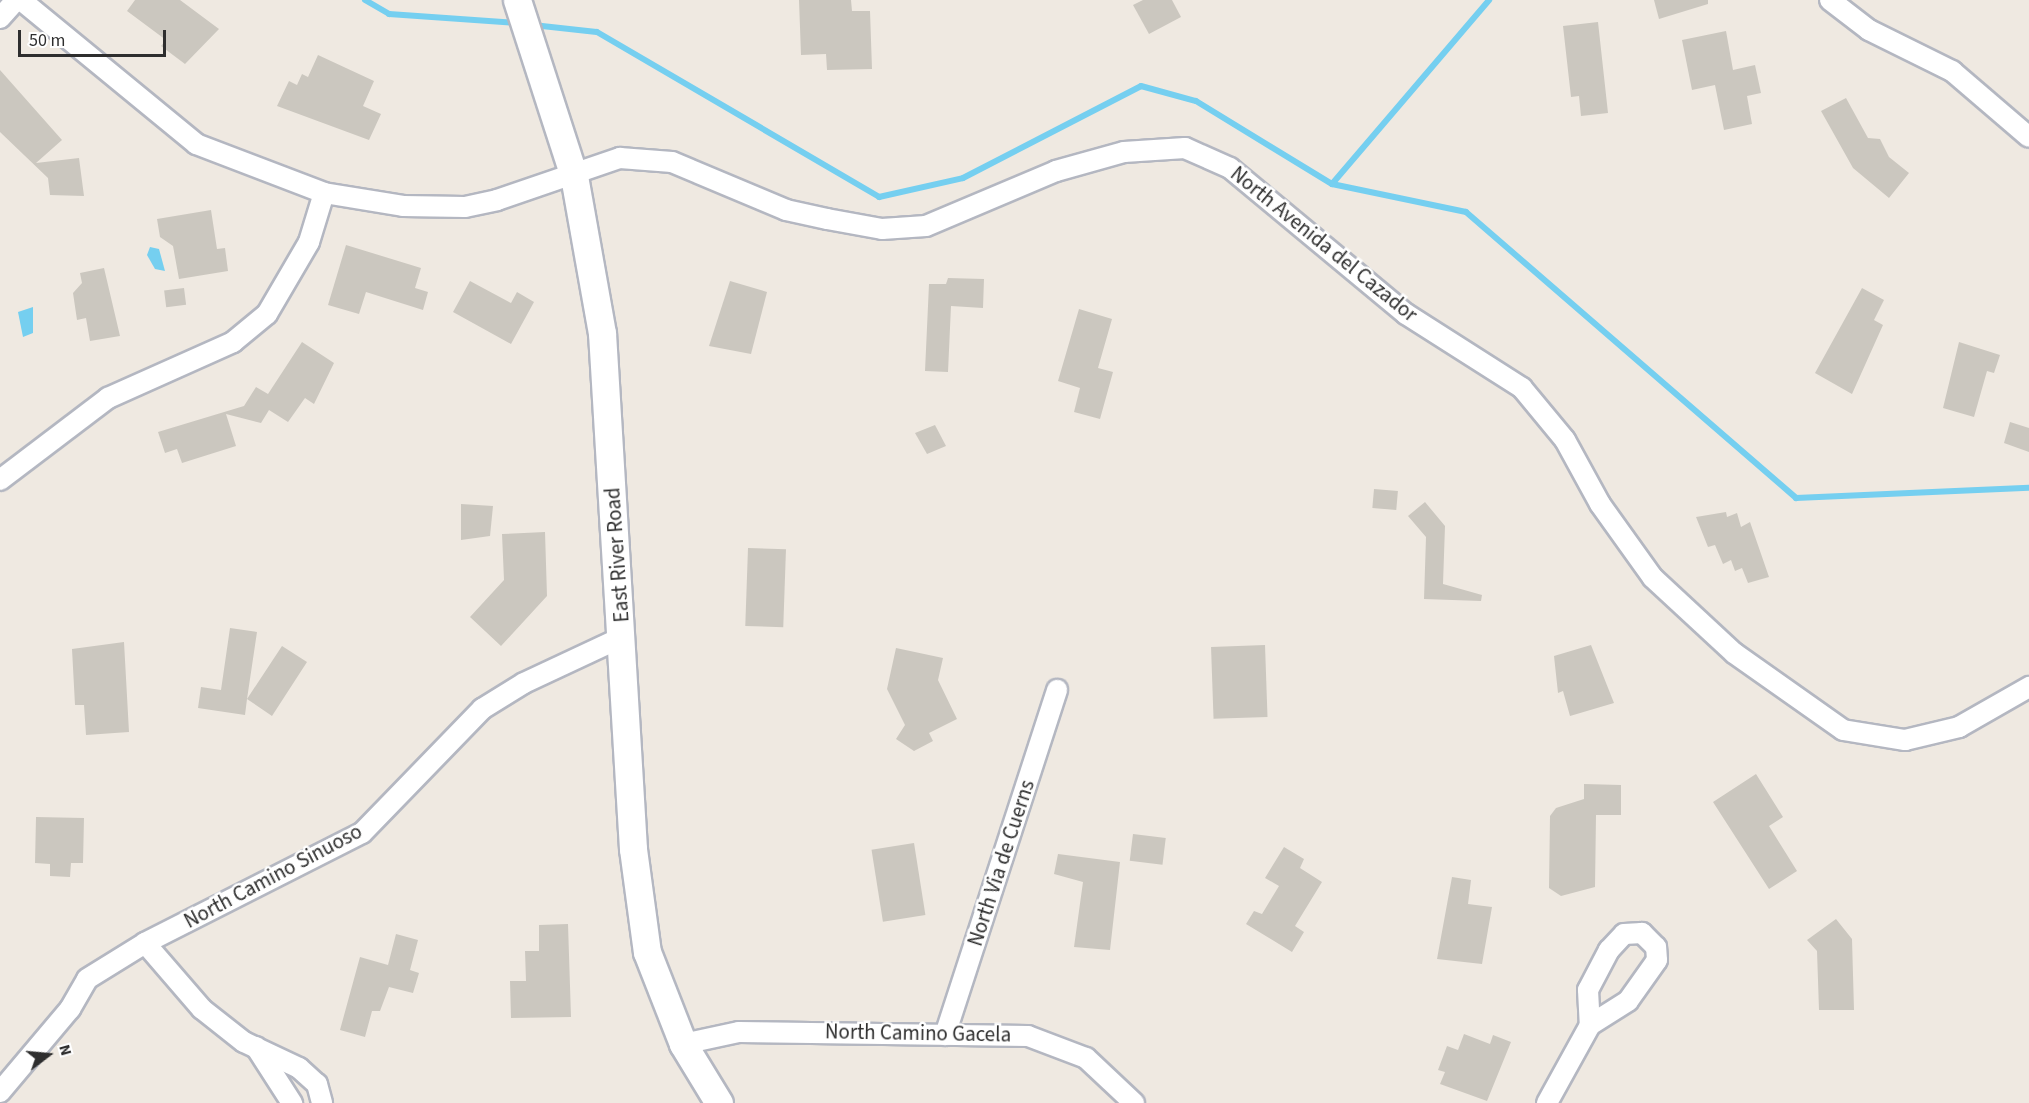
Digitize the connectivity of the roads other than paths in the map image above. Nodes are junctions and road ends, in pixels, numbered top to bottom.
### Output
1 (16, 0) edge
2 (21, 0) edge
3 (517, 0) edge
4 (1830, 0) edge
5 (0, 18) edge
6 (2029, 137) edge
7 (574, 176) junction
8 (324, 193) junction
9 (0, 480) edge
10 (622, 638) junction
11 (2029, 687) edge
12 (1057, 690) dead end
13 (145, 943) junction
14 (1590, 1025) junction
15 (945, 1035) junction
16 (682, 1044) junction
17 (256, 1047) junction
18 (0, 1092) edge
19 (292, 1103) edge
20 (322, 1103) edge
21 (719, 1103) edge
22 (1134, 1103) edge
23 (1547, 1103) edge

1 - 5 street
2 - 8 street, North Avenida del Cazador
3 - 7 street, East River Road
4 - 6 street
7 - 8 street, North Avenida del Cazador
7 - 10 street, East River Road
7 - 11 street, North Avenida del Cazador
8 - 9 street
10 - 13 street, North Camino Sinuoso
10 - 16 street, East River Road
12 - 15 street, North Via de Cuerns
13 - 17 street
13 - 18 street, North Camino Sinuoso
14 - 14 street
14 - 23 street
15 - 16 street, North Camino Gacela
15 - 22 street, North Camino Gacela
16 - 21 street, East River Road
17 - 19 street
17 - 20 street

